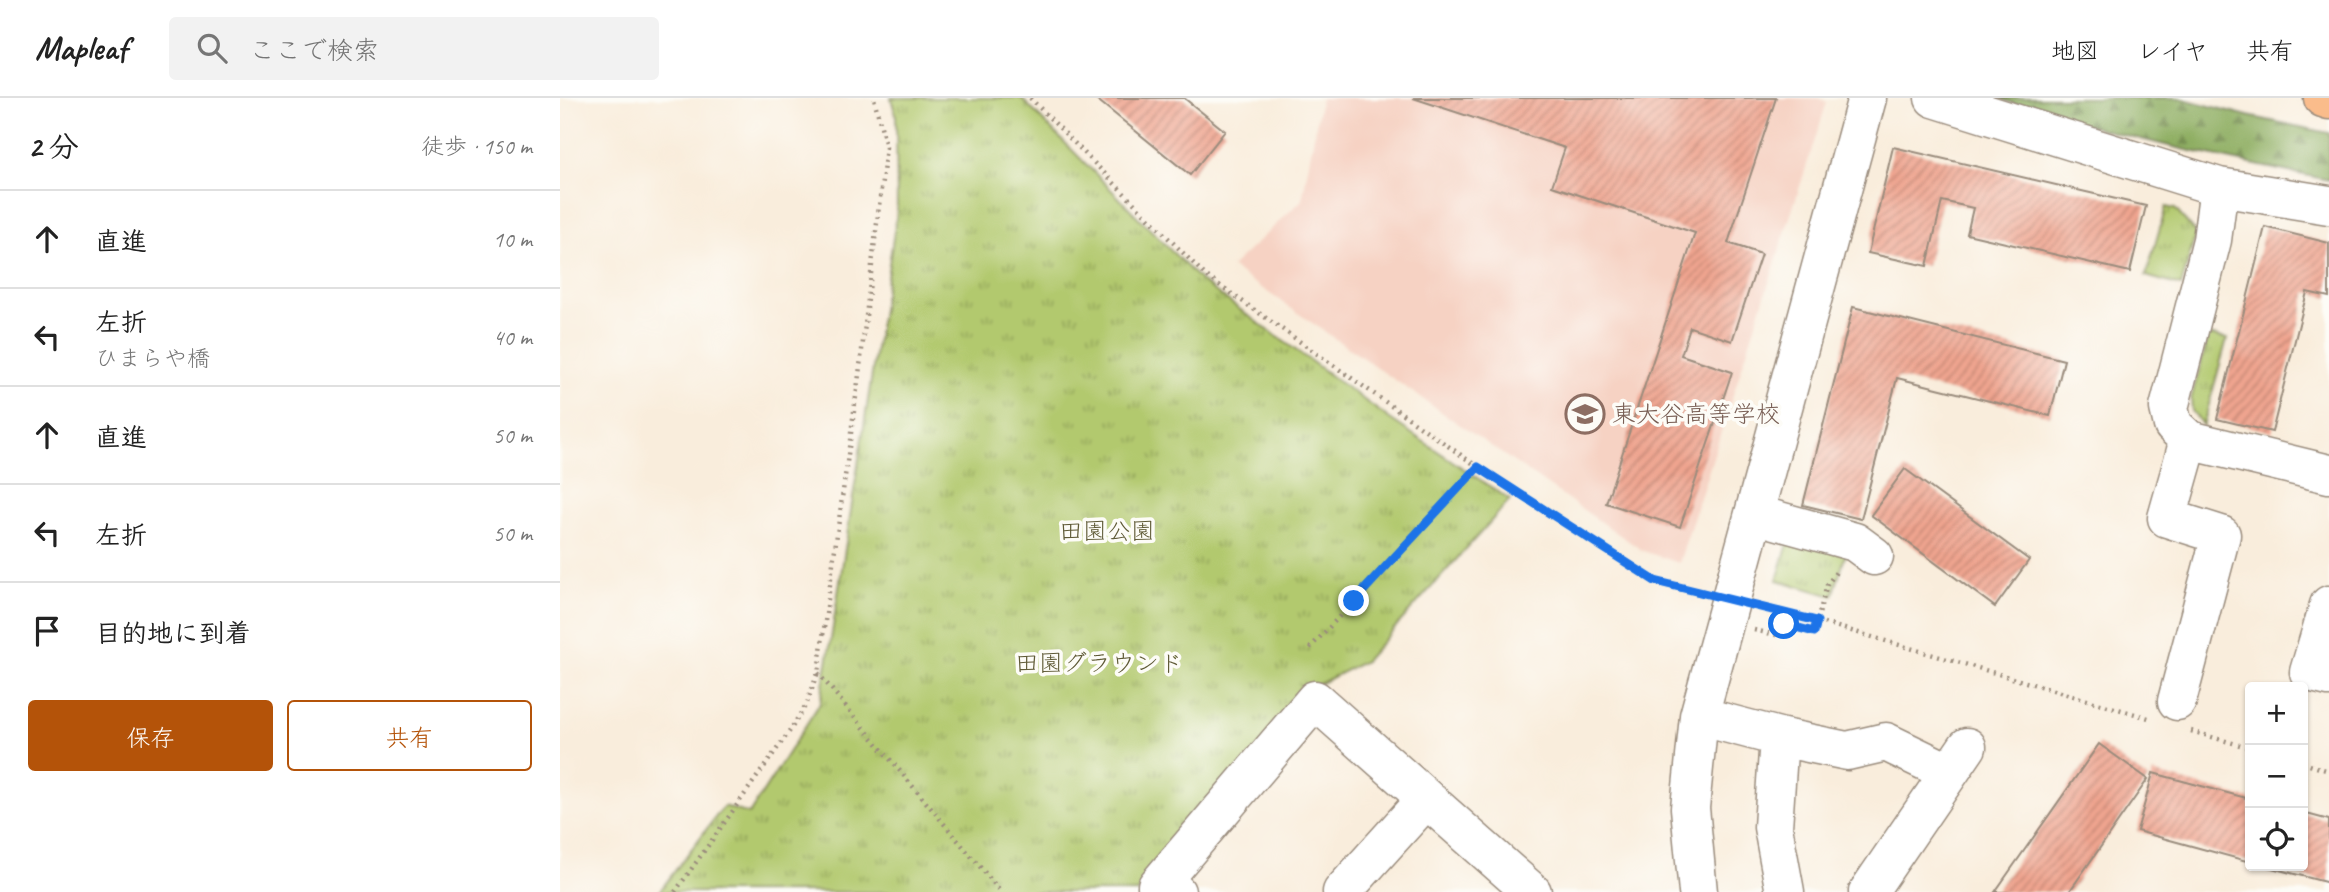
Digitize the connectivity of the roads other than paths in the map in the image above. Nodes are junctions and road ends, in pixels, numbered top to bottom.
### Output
1 (1867, 98) edge
2 (1934, 98) edge
3 (2323, 98) edge
4 (2329, 100) edge
5 (2219, 187) junction
6 (2329, 205) edge
7 (2189, 440) junction
8 (2329, 474) edge
9 (1754, 514) junction
10 (1874, 556) dead end
11 (2329, 605) edge
12 (2329, 677) edge
13 (1699, 716) junction
14 (2173, 717) road end
15 (1779, 737) junction
16 (1426, 799) junction
17 (1176, 892) edge
18 (1342, 892) edge
19 (1532, 892) edge
20 (1698, 892) edge
21 (1786, 892) edge
22 (1868, 892) edge

1 - 9 street
2 - 5 street
3 - 4 main road
5 - 6 street
5 - 7 street
7 - 8 street
7 - 14 street
9 - 10 street
9 - 13 street
11 - 12 street
13 - 15 street
13 - 20 street
15 - 21 street
15 - 22 street
16 - 17 street
16 - 18 street
16 - 19 street

